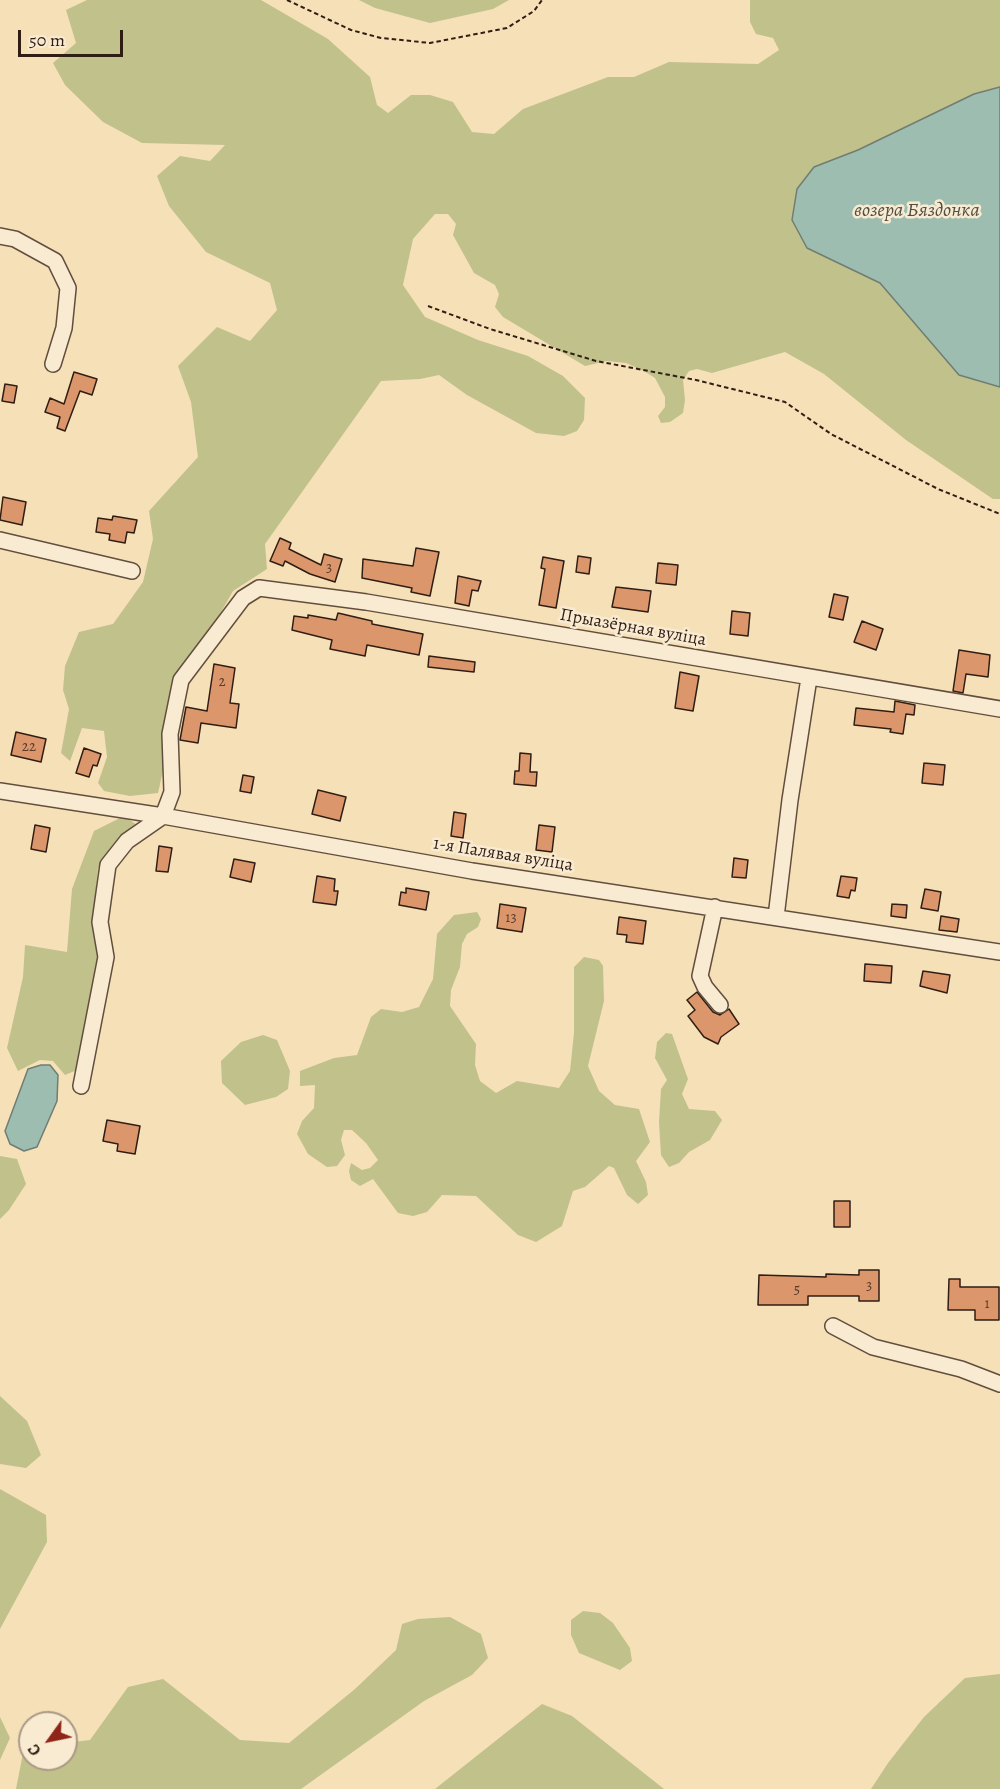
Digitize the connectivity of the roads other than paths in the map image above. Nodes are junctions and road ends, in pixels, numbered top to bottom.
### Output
1 (0, 236) edge
2 (53, 364) dead end
3 (0, 540) edge
4 (132, 571) dead end
5 (809, 678) junction
6 (1000, 709) edge
7 (0, 791) edge
8 (163, 816) junction
9 (715, 907) junction
10 (776, 916) junction
11 (1000, 952) edge
12 (720, 1005) dead end
13 (81, 1086) dead end
14 (833, 1326) dead end
15 (1000, 1384) edge

1 - 2 street
3 - 4 street
5 - 6 street, Прыазёрная вуліца
5 - 8 street, Прыазёрная вуліца
5 - 10 street
7 - 8 street, 1-я Палявая вуліца
8 - 9 street, 1-я Палявая вуліца
8 - 13 street
9 - 10 street, 1-я Палявая вуліца
9 - 12 street
10 - 11 street, 1-я Палявая вуліца
14 - 15 street

